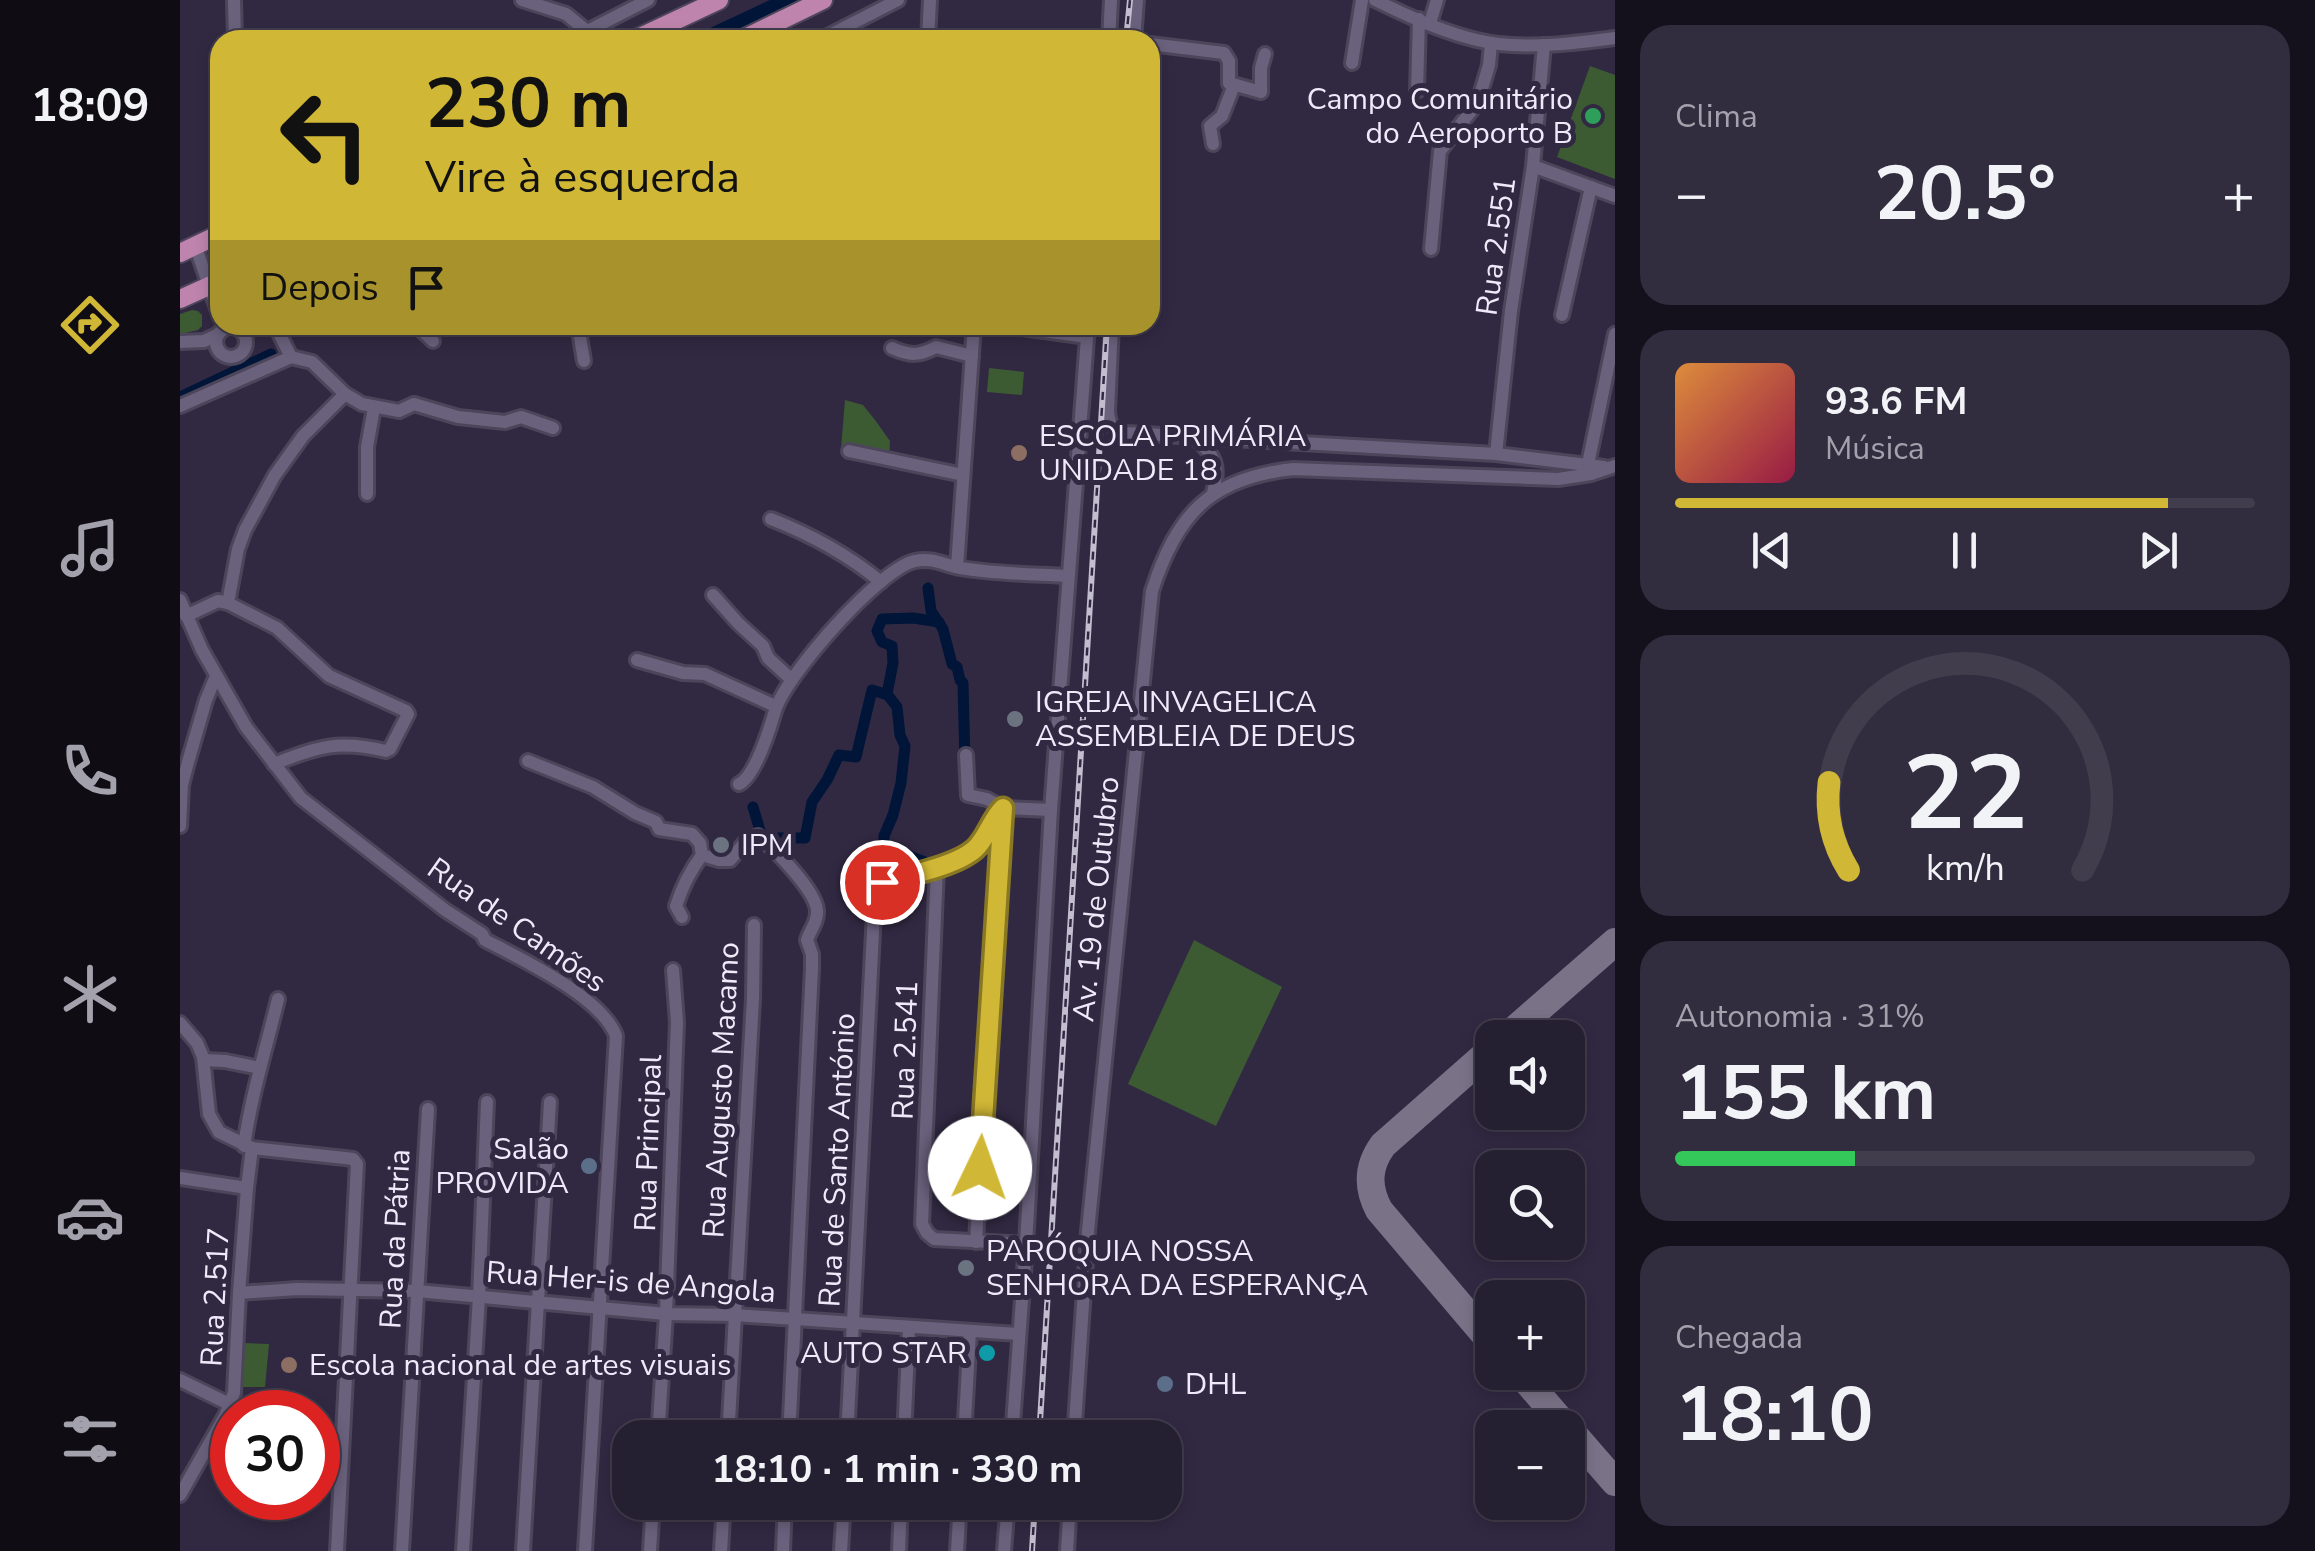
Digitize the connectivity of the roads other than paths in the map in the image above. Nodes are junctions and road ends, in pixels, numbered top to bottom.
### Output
1 (234, 0) edge
2 (522, 0) edge
3 (648, 0) edge
4 (718, 0) edge
5 (823, 0) edge
6 (898, 0) edge
7 (930, 0) edge
8 (1111, 0) edge
9 (1137, 0) edge
10 (1362, 0) edge
11 (1374, 0) edge
12 (1437, 0) edge
13 (1424, 21) junction
14 (235, 30) edge
15 (586, 30) edge
16 (592, 30) edge
17 (655, 30) edge
18 (762, 30) edge
19 (840, 30) edge
20 (928, 30) edge
21 (1110, 30) edge
22 (1135, 30) edge
23 (1615, 38) edge
24 (1491, 43) junction
25 (1160, 45) edge
26 (1544, 45) junction
27 (1265, 54) dead end
28 (1352, 63) dead end
29 (1234, 85) junction
30 (1416, 91) dead end
31 (1213, 144) dead end
32 (1533, 166) junction
33 (1591, 187) junction
34 (1615, 196) edge
35 (188, 249) edge
36 (1431, 249) dead end
37 (210, 277) edge
38 (210, 285) edge
39 (180, 300) edge
40 (1562, 315) dead end
41 (1615, 334) edge
42 (213, 335) edge
43 (280, 335) edge
44 (426, 335) edge
45 (580, 335) edge
46 (973, 335) edge
47 (1087, 335) edge
48 (1112, 335) edge
49 (180, 342) edge
50 (433, 342) dead end
51 (892, 348) dead end
52 (972, 356) junction
53 (291, 357) junction
54 (584, 361) dead end
55 (345, 394) junction
56 (180, 406) edge
57 (374, 408) junction
58 (553, 428) dead end
59 (1194, 436) junction
60 (849, 451) dead end
61 (1496, 454) junction
62 (1588, 464) junction
63 (1613, 467) edge
64 (963, 475) junction
65 (1213, 493) junction
66 (368, 494) dead end
67 (771, 519) dead end
68 (957, 567) junction
69 (1068, 576) junction
70 (881, 582) junction
71 (713, 594) dead end
72 (180, 600) edge
73 (228, 603) junction
74 (185, 623) edge
75 (636, 660) dead end
76 (216, 676) junction
77 (792, 680) junction
78 (777, 705) junction
79 (966, 755) dead end
80 (528, 761) dead end
81 (274, 764) junction
82 (738, 784) dead end
83 (1003, 808) junction
84 (1051, 810) junction
85 (180, 826) edge
86 (702, 855) junction
87 (937, 867) junction
88 (682, 918) dead end
89 (754, 925) dead end
90 (673, 970) dead end
91 (278, 999) dead end
92 (180, 1023) edge
93 (204, 1060) junction
94 (260, 1068) junction
95 (487, 1102) dead end
96 (550, 1102) dead end
97 (428, 1109) dead end
98 (248, 1147) junction
99 (181, 1178) edge
100 (180, 1186) edge
101 (247, 1188) junction
102 (976, 1242) junction
103 (1026, 1244) junction
104 (350, 1290) junction
105 (417, 1291) junction
106 (239, 1292) junction
107 (479, 1296) junction
108 (538, 1302) junction
109 (600, 1307) junction
110 (666, 1314) junction
111 (736, 1315) junction
112 (796, 1320) junction
113 (854, 1324) junction
114 (908, 1328) junction
115 (970, 1331) junction
116 (1019, 1334) junction
117 (180, 1380) edge
118 (234, 1390) edge
119 (210, 1395) edge
120 (659, 1420) edge
121 (729, 1420) edge
122 (790, 1420) edge
123 (848, 1420) edge
124 (905, 1420) edge
125 (965, 1420) edge
126 (1013, 1420) edge
127 (1075, 1420) edge
128 (210, 1442) edge
129 (180, 1495) edge
130 (653, 1520) edge
131 (723, 1520) edge
132 (784, 1520) edge
133 (843, 1520) edge
134 (900, 1520) edge
135 (959, 1520) edge
136 (1007, 1520) edge
137 (1069, 1520) edge
138 (336, 1551) edge
139 (402, 1551) edge
140 (463, 1551) edge
141 (523, 1551) edge
142 (584, 1551) edge
143 (650, 1551) edge
144 (722, 1551) edge
145 (782, 1551) edge
146 (841, 1551) edge
147 (899, 1551) edge
148 (957, 1551) edge
149 (1004, 1551) edge
150 (1067, 1551) edge

1 - 14 street
2 - 15 street
3 - 16 street
4 - 17 main road
5 - 18 main road
6 - 19 street
7 - 20 street
8 - 21 street
9 - 22 street
10 - 28 street
11 - 13 street
12 - 13 street
13 - 24 street
13 - 30 street
23 - 26 street
24 - 26 street
24 - 36 street
25 - 29 street
26 - 32 street, Rua 2.551
27 - 29 street
29 - 31 street
32 - 33 street
32 - 61 street, Rua 2.551
33 - 34 street
33 - 40 street
35 - 37 street
38 - 39 main road
41 - 62 street
42 - 49 street
43 - 53 street
44 - 50 street
45 - 54 street
46 - 52 street
47 - 69 street
48 - 59 street
51 - 52 street
52 - 64 street
53 - 55 street
53 - 56 street
55 - 57 street
55 - 73 street
57 - 58 street
57 - 66 street
59 - 61 street
59 - 65 street
60 - 64 street
61 - 62 street
62 - 63 street
63 - 65 street, Av. 19 de Outubro
64 - 68 street
65 - 127 street, Av. 19 de Outubro
67 - 70 street
68 - 69 street
68 - 70 street
69 - 84 street
70 - 77 street
71 - 77 street
72 - 74 street, Rua de Camões
73 - 74 street
73 - 81 street
74 - 76 street, Rua de Camões
75 - 78 street
76 - 81 street, Rua de Camões
76 - 85 street
77 - 78 street
78 - 82 street
79 - 83 street
80 - 86 street
81 - 109 street, Rua de Camões
83 - 84 street
83 - 87 street
83 - 102 street
84 - 103 street
86 - 88 street
86 - 112 street
87 - 102 street, Rua 2.541
87 - 113 street, Rua de Santo António
89 - 111 street, Rua Augusto Macamo
90 - 110 street, Rua Principal
91 - 94 street, Rua 2.517
92 - 93 street
93 - 94 street
93 - 98 street
94 - 98 street, Rua 2.517
95 - 107 street
96 - 108 street
97 - 105 street, Rua da Pátria
98 - 101 street, Rua 2.517
98 - 104 street
99 - 100 street
99 - 101 street
101 - 106 street, Rua 2.517
102 - 103 street
103 - 116 street
104 - 105 street, Rua Her-is de Angola
104 - 106 street, Rua Her-is de Angola
104 - 138 street
105 - 107 street, Rua Her-is de Angola
105 - 139 street, Rua da Pátria
106 - 118 street, Rua 2.517
107 - 108 street, Rua Her-is de Angola
107 - 140 street
108 - 109 street, Rua Her-is de Angola
108 - 141 street
109 - 110 street, Rua Her-is de Angola
109 - 142 street, Rua de Camões
110 - 111 street, Rua Her-is de Angola
110 - 120 street, Rua Principal
111 - 112 street, Rua Her-is de Angola
111 - 121 street, Rua Augusto Macamo
112 - 113 street, Rua Her-is de Angola
112 - 122 street
113 - 114 street, Rua Her-is de Angola
113 - 123 street, Rua de Santo António
114 - 115 street, Rua Her-is de Angola
114 - 124 street
115 - 116 street, Rua Her-is de Angola
115 - 125 street
116 - 126 street
117 - 119 street
128 - 129 street, Rua 2.517
130 - 143 street
131 - 144 street
132 - 145 street
133 - 146 street
134 - 147 street
135 - 148 street
136 - 149 street
137 - 150 street

